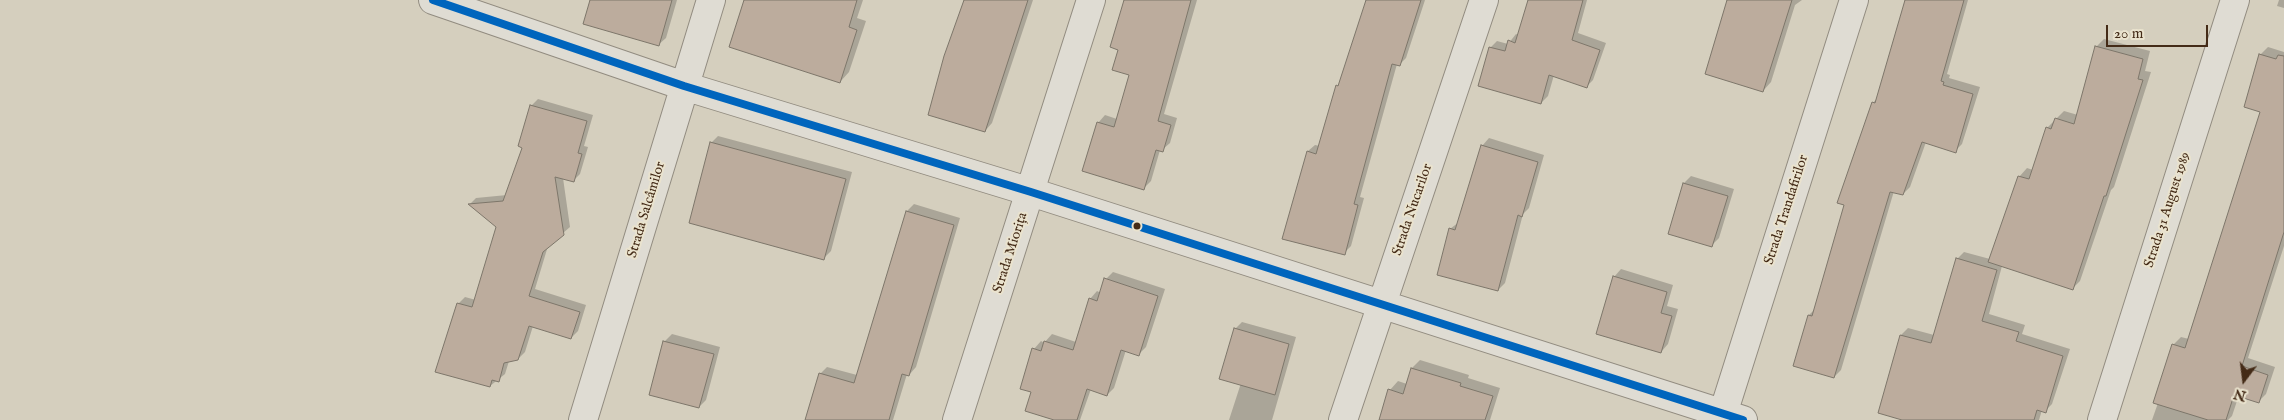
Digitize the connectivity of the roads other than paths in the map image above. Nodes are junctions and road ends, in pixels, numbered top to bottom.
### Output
1 (433, 0) edge
2 (711, 0) edge
3 (1091, 0) edge
4 (1484, 0) edge
5 (1854, 0) edge
6 (2235, 0) edge
7 (684, 86) junction
8 (1031, 192) junction
9 (1381, 304) junction
10 (1729, 418) edge
11 (583, 420) edge
12 (958, 420) edge
13 (1343, 420) edge
14 (2102, 420) edge

1 - 7 street
2 - 7 street, Strada Salcâmilor
3 - 8 street, Strada Miorița
4 - 9 street, Strada Nucarilor
5 - 10 street, Strada Trandafirilor
6 - 14 street, Strada 31 August 1989
7 - 8 street
7 - 11 street, Strada Salcâmilor
8 - 9 street
8 - 12 street, Strada Miorița
9 - 10 street
9 - 13 street, Strada Nucarilor

